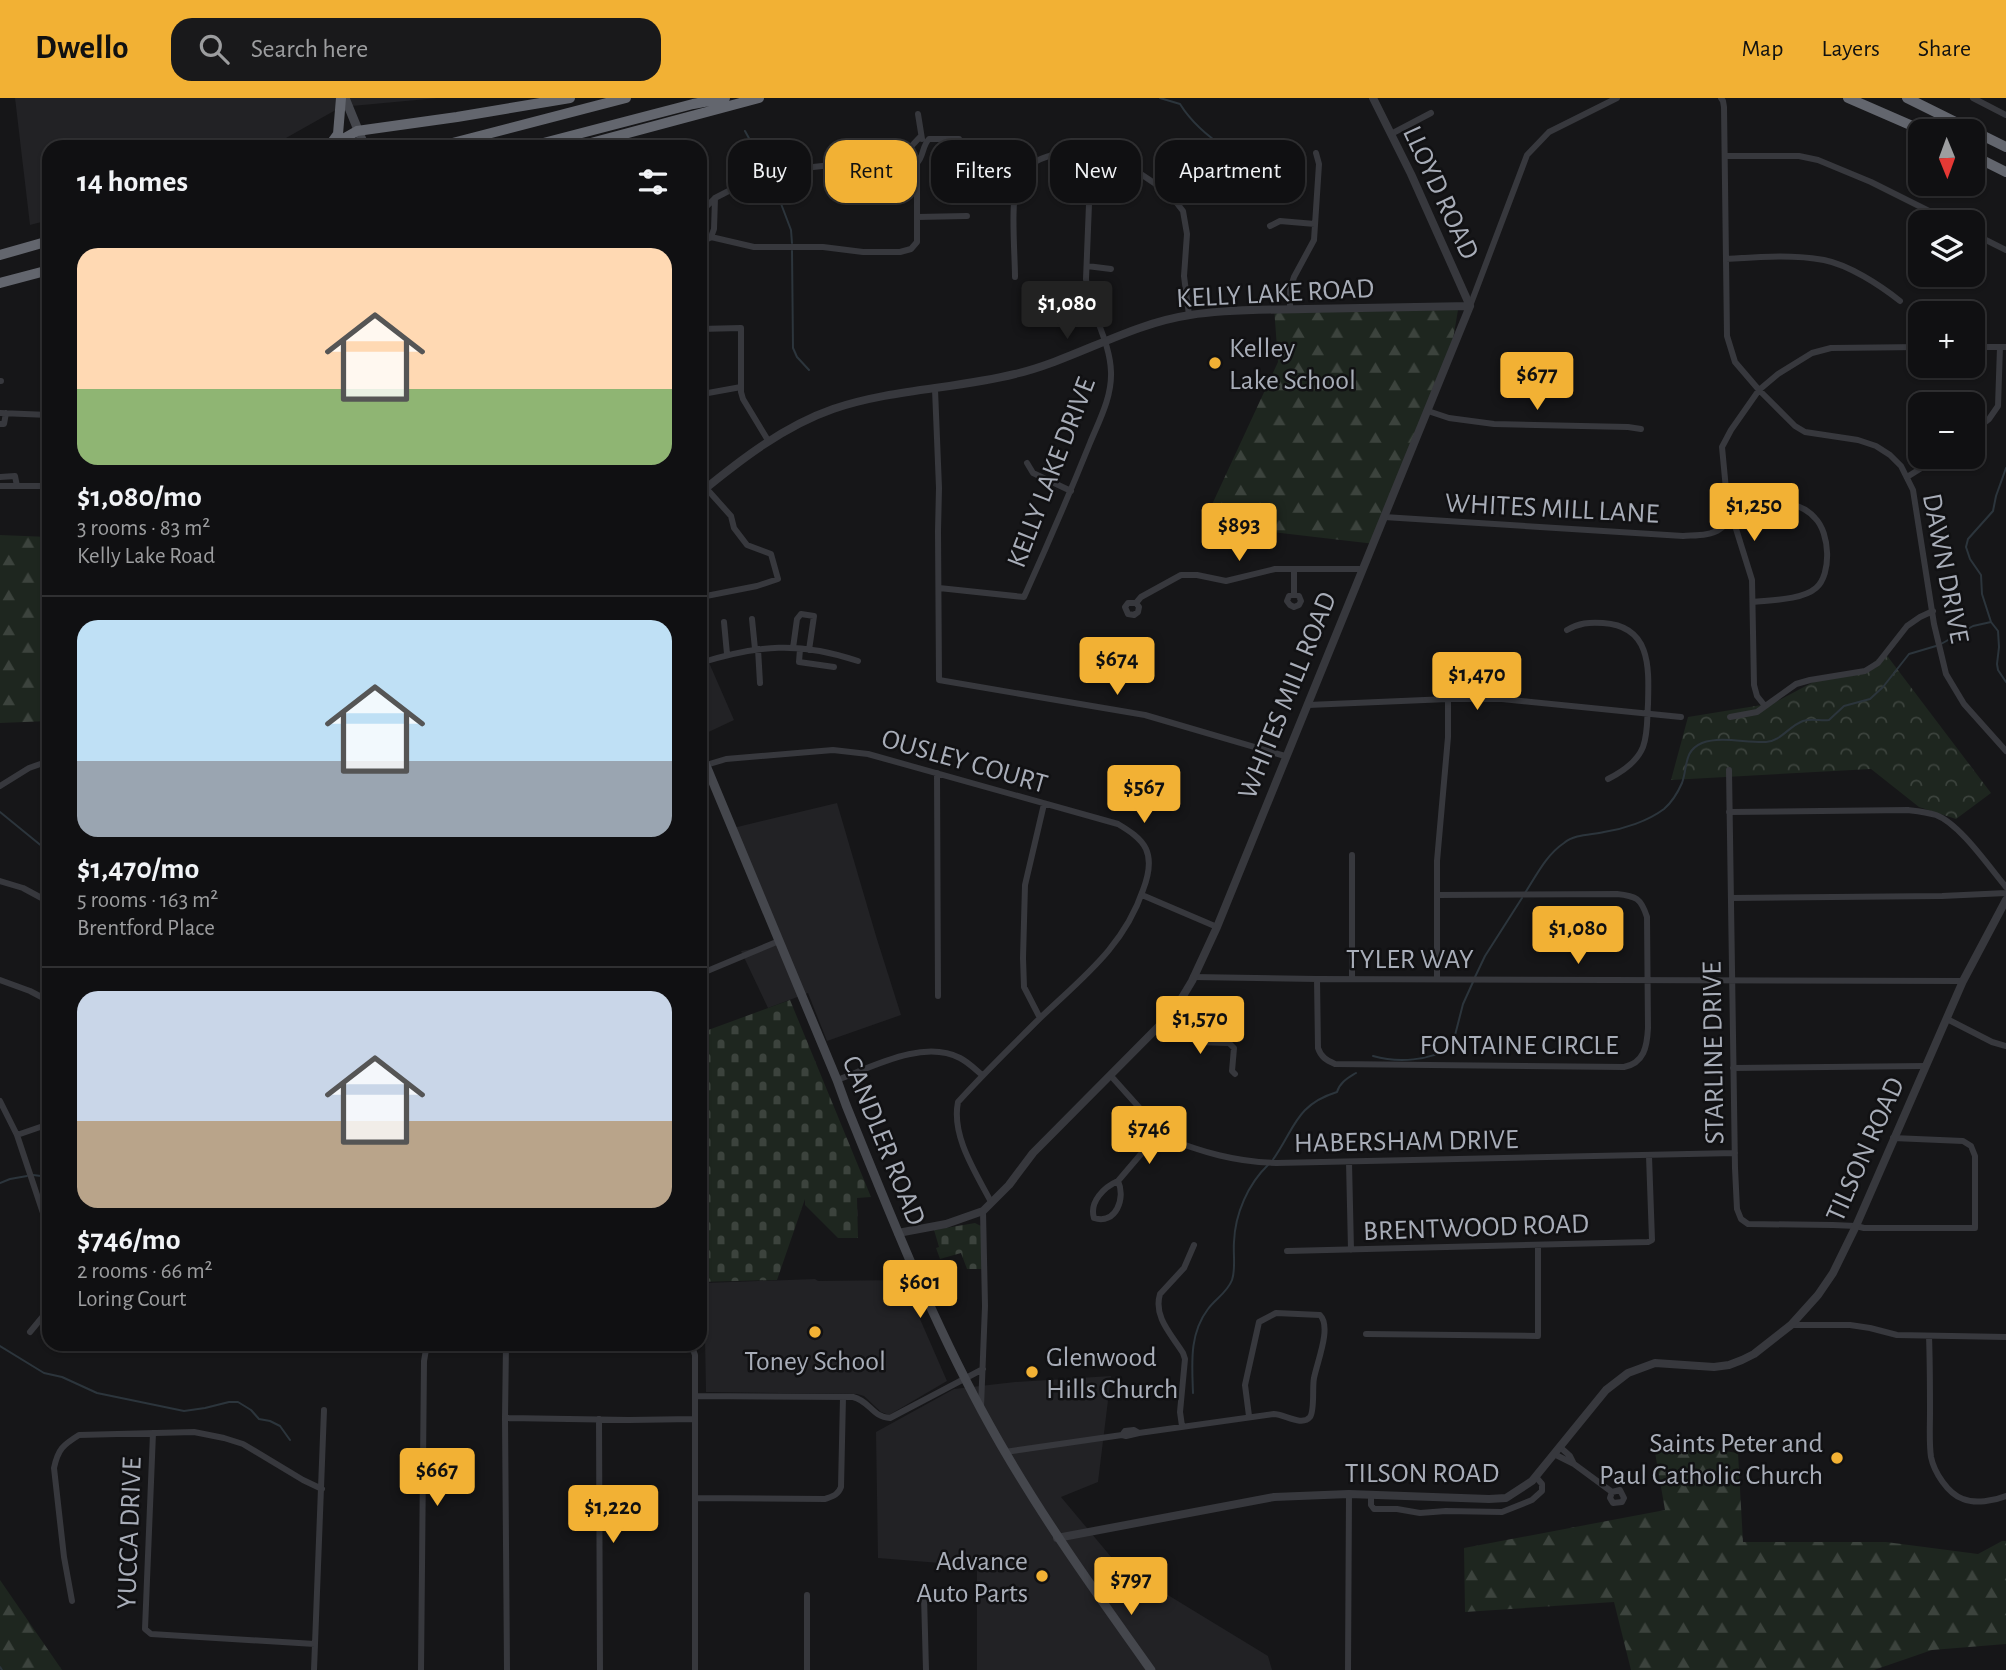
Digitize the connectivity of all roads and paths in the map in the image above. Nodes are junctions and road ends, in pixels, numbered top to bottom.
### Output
1 (343, 98) edge
2 (570, 98) edge
3 (626, 98) edge
4 (725, 98) edge
5 (759, 98) edge
6 (1373, 98) edge
7 (1617, 98) edge
8 (1721, 98) edge
9 (1848, 98) edge
10 (1907, 98) edge
11 (1974, 98) edge
12 (1432, 113) dead end
13 (918, 114) dead end
14 (2006, 115) edge
15 (1908, 124) edge
16 (357, 131) junction
17 (1391, 134) junction
18 (958, 139) dead end
19 (333, 140) edge
20 (341, 140) edge
21 (362, 140) edge
22 (463, 140) edge
23 (555, 140) edge
24 (602, 140) edge
25 (923, 140) junction
26 (917, 144) edge
27 (2006, 147) edge
28 (1316, 153) dead end
29 (1725, 156) junction
30 (1985, 162) edge
31 (917, 163) edge
32 (825, 166) edge
33 (2006, 172) edge
34 (1141, 174) edge
35 (715, 198) junction
36 (917, 203) edge
37 (1014, 203) edge
38 (1089, 203) edge
39 (707, 206) edge
40 (1927, 210) edge
41 (967, 216) dead end
42 (917, 217) junction
43 (1315, 224) junction
44 (1270, 226) dead end
45 (711, 237) junction
46 (707, 239) edge
47 (1985, 240) edge
48 (42, 245) edge
49 (2006, 250) edge
50 (0, 257) edge
51 (1726, 259) junction
52 (1087, 266) junction
53 (1111, 269) dead end
54 (42, 272) edge
55 (1015, 277) dead end
56 (0, 283) edge
57 (1899, 302) dead end
58 (1470, 306) junction
59 (1290, 309) junction
60 (1189, 315) junction
61 (707, 329) edge
62 (1106, 341) junction
63 (2003, 346) edge
64 (1908, 347) edge
65 (1985, 347) edge
66 (741, 387) junction
67 (935, 389) junction
68 (1759, 390) junction
69 (707, 393) edge
70 (1427, 411) junction
71 (3, 413) edge
72 (42, 414) edge
73 (1985, 422) edge
74 (0, 424) edge
75 (1641, 429) dead end
76 (769, 442) junction
77 (1027, 463) dead end
78 (1920, 469) edge
79 (0, 477) edge
80 (1908, 477) junction
81 (0, 486) edge
82 (17, 486) junction
83 (42, 486) edge
84 (707, 488) edge
85 (1071, 491) junction
86 (707, 495) edge
87 (1731, 515) junction
88 (1384, 517) junction
89 (1294, 569) junction
90 (1362, 569) junction
91 (939, 589) junction
92 (1294, 594) dead end
93 (707, 596) edge
94 (1753, 602) junction
95 (1136, 603) dead end
96 (1933, 611) junction
97 (752, 619) dead end
98 (724, 622) dead end
99 (1567, 630) dead end
100 (797, 648) junction
101 (757, 649) junction
102 (809, 650) junction
103 (727, 654) junction
104 (707, 661) edge
105 (858, 661) dead end
106 (834, 667) dead end
107 (760, 684) dead end
108 (1448, 699) junction
109 (1308, 705) junction
110 (1765, 706) junction
111 (1648, 714) junction
112 (1681, 717) dead end
113 (1730, 717) dead end
114 (2006, 751) edge
115 (1285, 756) junction
116 (42, 763) edge
117 (707, 765) edge
118 (707, 767) edge
119 (1729, 770) dead end
120 (937, 773) junction
121 (1608, 779) dead end
122 (0, 786) edge
123 (1044, 804) junction
124 (1729, 812) junction
125 (1352, 855) dead end
126 (0, 881) edge
127 (2006, 887) edge
128 (2006, 893) edge
129 (1142, 895) junction
130 (1438, 895) junction
131 (42, 898) edge
132 (1731, 898) junction
133 (2006, 900) edge
134 (1217, 927) junction
135 (779, 941) junction
136 (707, 971) edge
137 (1193, 977) junction
138 (1352, 978) junction
139 (1317, 979) junction
140 (1437, 979) junction
141 (0, 980) edge
142 (1648, 980) junction
143 (1732, 981) junction
144 (1963, 981) junction
145 (938, 996) dead end
146 (42, 998) edge
147 (1040, 1018) junction
148 (1947, 1019) junction
149 (1164, 1021) junction
150 (2006, 1046) edge
151 (1926, 1066) junction
152 (1734, 1068) junction
153 (1235, 1074) dead end
154 (982, 1075) junction
155 (1111, 1076) junction
156 (837, 1080) junction
157 (0, 1101) edge
158 (42, 1126) edge
159 (1158, 1134) junction
160 (17, 1135) junction
161 (1893, 1138) junction
162 (1735, 1153) junction
163 (1649, 1156) junction
164 (1349, 1162) junction
165 (1118, 1181) junction
166 (991, 1202) junction
167 (42, 1210) edge
168 (982, 1211) junction
169 (1856, 1226) junction
170 (898, 1233) junction
171 (1194, 1245) dead end
172 (1538, 1245) junction
173 (1351, 1250) junction
174 (1287, 1251) dead end
175 (42, 1317) edge
176 (1791, 1325) junction
177 (30, 1332) dead end
178 (1366, 1334) dead end
179 (1930, 1336) junction
180 (2006, 1337) edge
181 (426, 1351) edge
182 (506, 1351) edge
183 (693, 1351) edge
184 (982, 1369) junction
185 (966, 1379) junction
186 (695, 1396) junction
187 (844, 1397) junction
188 (981, 1409) junction
189 (324, 1410) dead end
190 (1249, 1416) junction
191 (505, 1418) junction
192 (599, 1419) junction
193 (694, 1419) junction
194 (1182, 1426) junction
195 (153, 1433) junction
196 (1560, 1447) junction
197 (1005, 1452) junction
198 (1554, 1454) junction
199 (1574, 1464) junction
200 (1536, 1477) junction
201 (322, 1489) junction
202 (1612, 1492) dead end
203 (1349, 1494) junction
204 (1371, 1495) junction
205 (2006, 1496) edge
206 (695, 1499) junction
207 (1057, 1538) junction
208 (807, 1595) dead end
209 (924, 1596) dead end
210 (72, 1601) dead end
211 (315, 1644) junction
212 (314, 1670) edge
213 (421, 1670) edge
214 (508, 1670) edge
215 (600, 1670) edge
216 (695, 1670) edge
217 (807, 1670) edge
218 (926, 1670) edge
219 (1151, 1670) edge
220 (1348, 1670) edge

1 - 16 main road
1 - 19 highway
2 - 16 highway
3 - 22 highway
4 - 23 highway
5 - 24 highway
6 - 17 street, LLOYD ROAD
7 - 58 street, WHITES MILL ROAD
8 - 29 street, DAWN DRIVE
9 - 15 highway
10 - 27 highway
11 - 14 street
12 - 17 street
13 - 25 street
16 - 20 highway
16 - 21 main road
17 - 58 street, LLOYD ROAD
18 - 25 street
25 - 26 street
25 - 31 street
28 - 43 street
29 - 40 street
29 - 51 street, DAWN DRIVE
30 - 33 highway
32 - 35 street
34 - 60 street
35 - 39 street
35 - 45 street
36 - 42 street
37 - 55 street
38 - 52 street, KELLY LAKE DRIVE
41 - 42 street
42 - 45 street
43 - 44 street
43 - 59 street
45 - 46 street
47 - 49 street
48 - 50 highway
51 - 57 street
51 - 68 street, DAWN DRIVE
52 - 53 street
52 - 62 street, KELLY LAKE DRIVE
54 - 56 highway
58 - 59 street, KELLY LAKE ROAD
58 - 70 street, WHITES MILL ROAD
59 - 60 street, KELLY LAKE ROAD
60 - 62 street, KELLY LAKE ROAD
61 - 66 street
62 - 67 street, KELLY LAKE ROAD
62 - 85 street, KELLY LAKE DRIVE
63 - 65 street
63 - 73 street
64 - 68 street
66 - 69 street
66 - 76 street
67 - 76 street, KELLY LAKE ROAD
67 - 91 street
68 - 80 street, DAWN DRIVE
68 - 87 street
70 - 75 street
70 - 88 street, WHITES MILL ROAD
71 - 72 street
71 - 74 street
76 - 84 street, KELLY LAKE ROAD
77 - 85 street
78 - 80 street
79 - 82 street
80 - 96 street, DAWN DRIVE
81 - 82 street
82 - 83 street
85 - 91 street, KELLY LAKE DRIVE
86 - 93 street
87 - 88 street, WHITES MILL LANE
87 - 94 street
87 - 94 street, WHITES MILL LANE
88 - 90 street, WHITES MILL ROAD
89 - 90 street
89 - 92 street
89 - 95 street
90 - 109 street, WHITES MILL ROAD
91 - 115 street
94 - 110 street
96 - 110 street
96 - 114 street, DAWN DRIVE
97 - 101 street
98 - 103 street
99 - 111 street
100 - 101 street
100 - 102 street
100 - 102 street
100 - 106 street
101 - 103 street
101 - 107 street
102 - 105 street
103 - 104 street
108 - 109 street
108 - 111 street
108 - 130 street
109 - 115 street, WHITES MILL ROAD
110 - 113 street
111 - 112 street
111 - 121 street
115 - 134 street, WHITES MILL ROAD
116 - 122 street
117 - 120 street, OUSLEY COURT
118 - 135 main road, CANDLER ROAD
119 - 124 street, STARLINE DRIVE
120 - 123 street, OUSLEY COURT
120 - 145 street
123 - 129 street, OUSLEY COURT
123 - 147 street
124 - 127 street
124 - 132 street, STARLINE DRIVE
125 - 138 street
126 - 131 street
128 - 132 street
129 - 134 street
129 - 147 street, OUSLEY COURT
130 - 140 street
130 - 142 street, FONTAINE CIRCLE
132 - 143 street, STARLINE DRIVE
133 - 144 street, TILSON ROAD
134 - 137 street, WHITES MILL ROAD
135 - 136 street
135 - 156 main road, CANDLER ROAD
137 - 139 street, TYLER WAY
137 - 149 street, WHITES MILL ROAD
138 - 139 street, TYLER WAY
138 - 140 street, TYLER WAY
139 - 142 street, FONTAINE CIRCLE
140 - 142 street, TYLER WAY
141 - 146 street
142 - 143 street, TYLER WAY
143 - 144 street, TYLER WAY
143 - 152 street, STARLINE DRIVE
144 - 148 street, TILSON ROAD
147 - 154 street, OUSLEY COURT
148 - 150 street
148 - 151 street, TILSON ROAD
149 - 153 street
149 - 155 street, WHITES MILL ROAD
151 - 152 street
151 - 161 street, TILSON ROAD
152 - 162 street, STARLINE DRIVE
154 - 156 street
154 - 166 street, OUSLEY COURT
155 - 159 street
155 - 166 street, WHITES MILL ROAD
156 - 170 main road, CANDLER ROAD
157 - 160 street
158 - 160 street
159 - 164 street, HABERSHAM DRIVE
159 - 165 street
160 - 167 street
161 - 169 street, TILSON ROAD
161 - 169 street
162 - 163 street, HABERSHAM DRIVE
162 - 169 street, STARLINE DRIVE
163 - 164 street, HABERSHAM DRIVE
163 - 172 street, BRENTWOOD ROAD
164 - 173 street
165 - 165 street
166 - 168 street, WHITES MILL ROAD
168 - 170 street, WHITES MILL ROAD
168 - 184 street
169 - 176 street, TILSON ROAD
170 - 185 main road, CANDLER ROAD
171 - 194 street
172 - 173 street, BRENTWOOD ROAD
172 - 178 street
173 - 174 street, BRENTWOOD ROAD
175 - 177 street
176 - 179 street
176 - 196 street, TILSON ROAD
179 - 180 street
179 - 205 street
181 - 213 street
182 - 191 street
183 - 186 street
184 - 185 street
184 - 188 street
185 - 187 street
185 - 188 main road, CANDLER ROAD
186 - 187 street
186 - 193 street
187 - 206 street
188 - 197 main road, CANDLER ROAD
189 - 201 street
190 - 190 street
190 - 194 street
191 - 192 street
191 - 214 street
192 - 193 street
192 - 215 street
193 - 206 street
194 - 197 street
195 - 201 street
195 - 210 street
195 - 211 street, YUCCA DRIVE
196 - 198 street, TILSON ROAD
196 - 199 street
197 - 207 main road, CANDLER ROAD
198 - 199 street
198 - 200 street, TILSON ROAD
199 - 202 street
200 - 204 street, TILSON ROAD
200 - 204 street
201 - 211 street
203 - 204 street, TILSON ROAD
203 - 207 street, TILSON ROAD
203 - 220 street
206 - 216 street
207 - 219 main road, CANDLER ROAD
208 - 217 street
209 - 218 street
211 - 212 street

